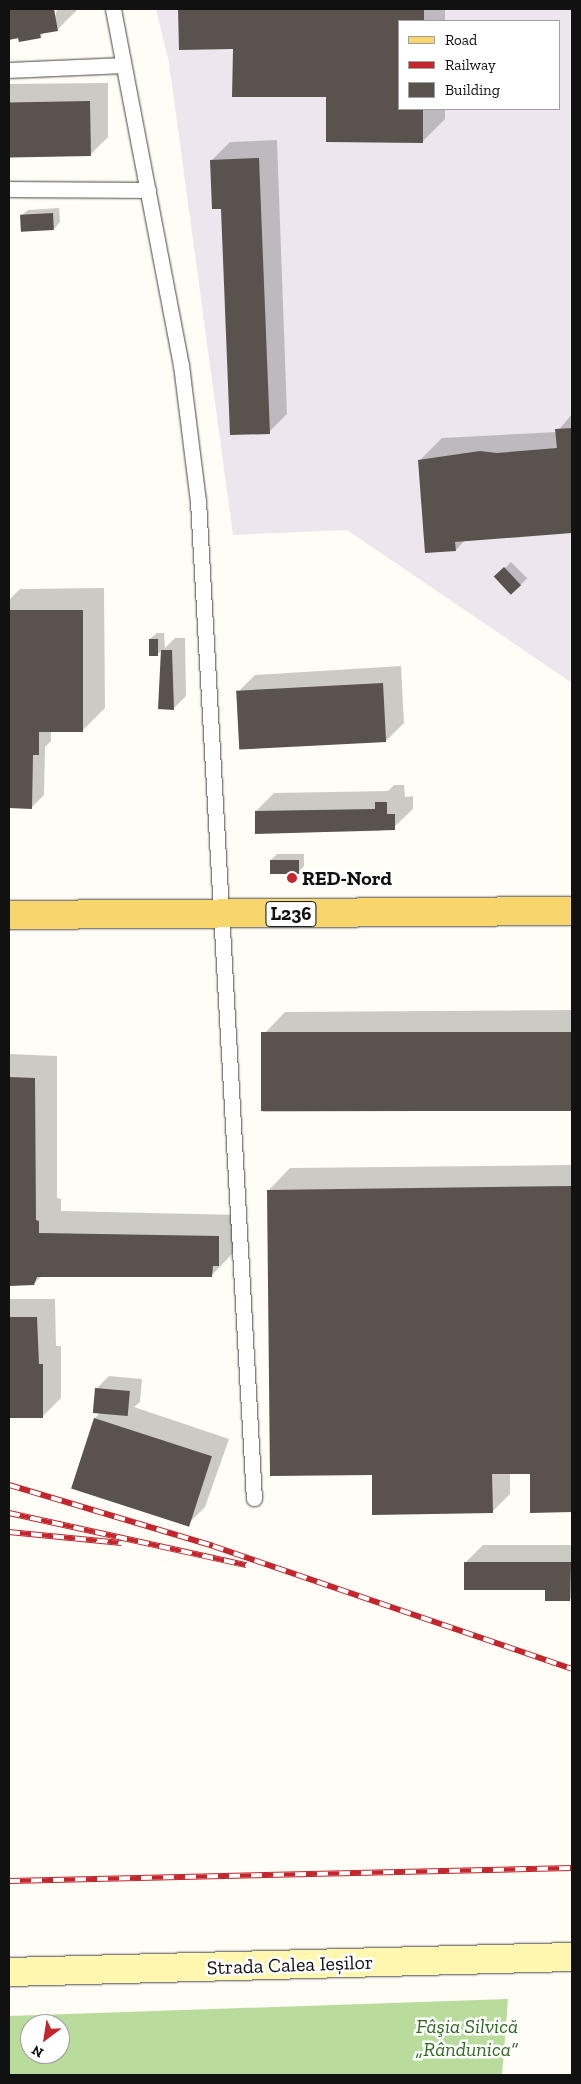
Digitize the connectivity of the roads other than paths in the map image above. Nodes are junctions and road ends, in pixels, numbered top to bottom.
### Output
1 (112, 9) edge
2 (123, 65) junction
3 (9, 70) edge
4 (9, 188) edge
5 (148, 190) junction
6 (572, 911) edge
7 (9, 915) edge
8 (222, 915) junction
9 (254, 1498) dead end
10 (572, 1957) edge
11 (9, 1972) edge

1 - 2 lane
2 - 3 lane
2 - 5 lane
4 - 5 lane
5 - 8 lane
6 - 8 main road, L236
7 - 8 main road, L236
8 - 9 lane
10 - 11 street, Strada Calea Ieșilor

